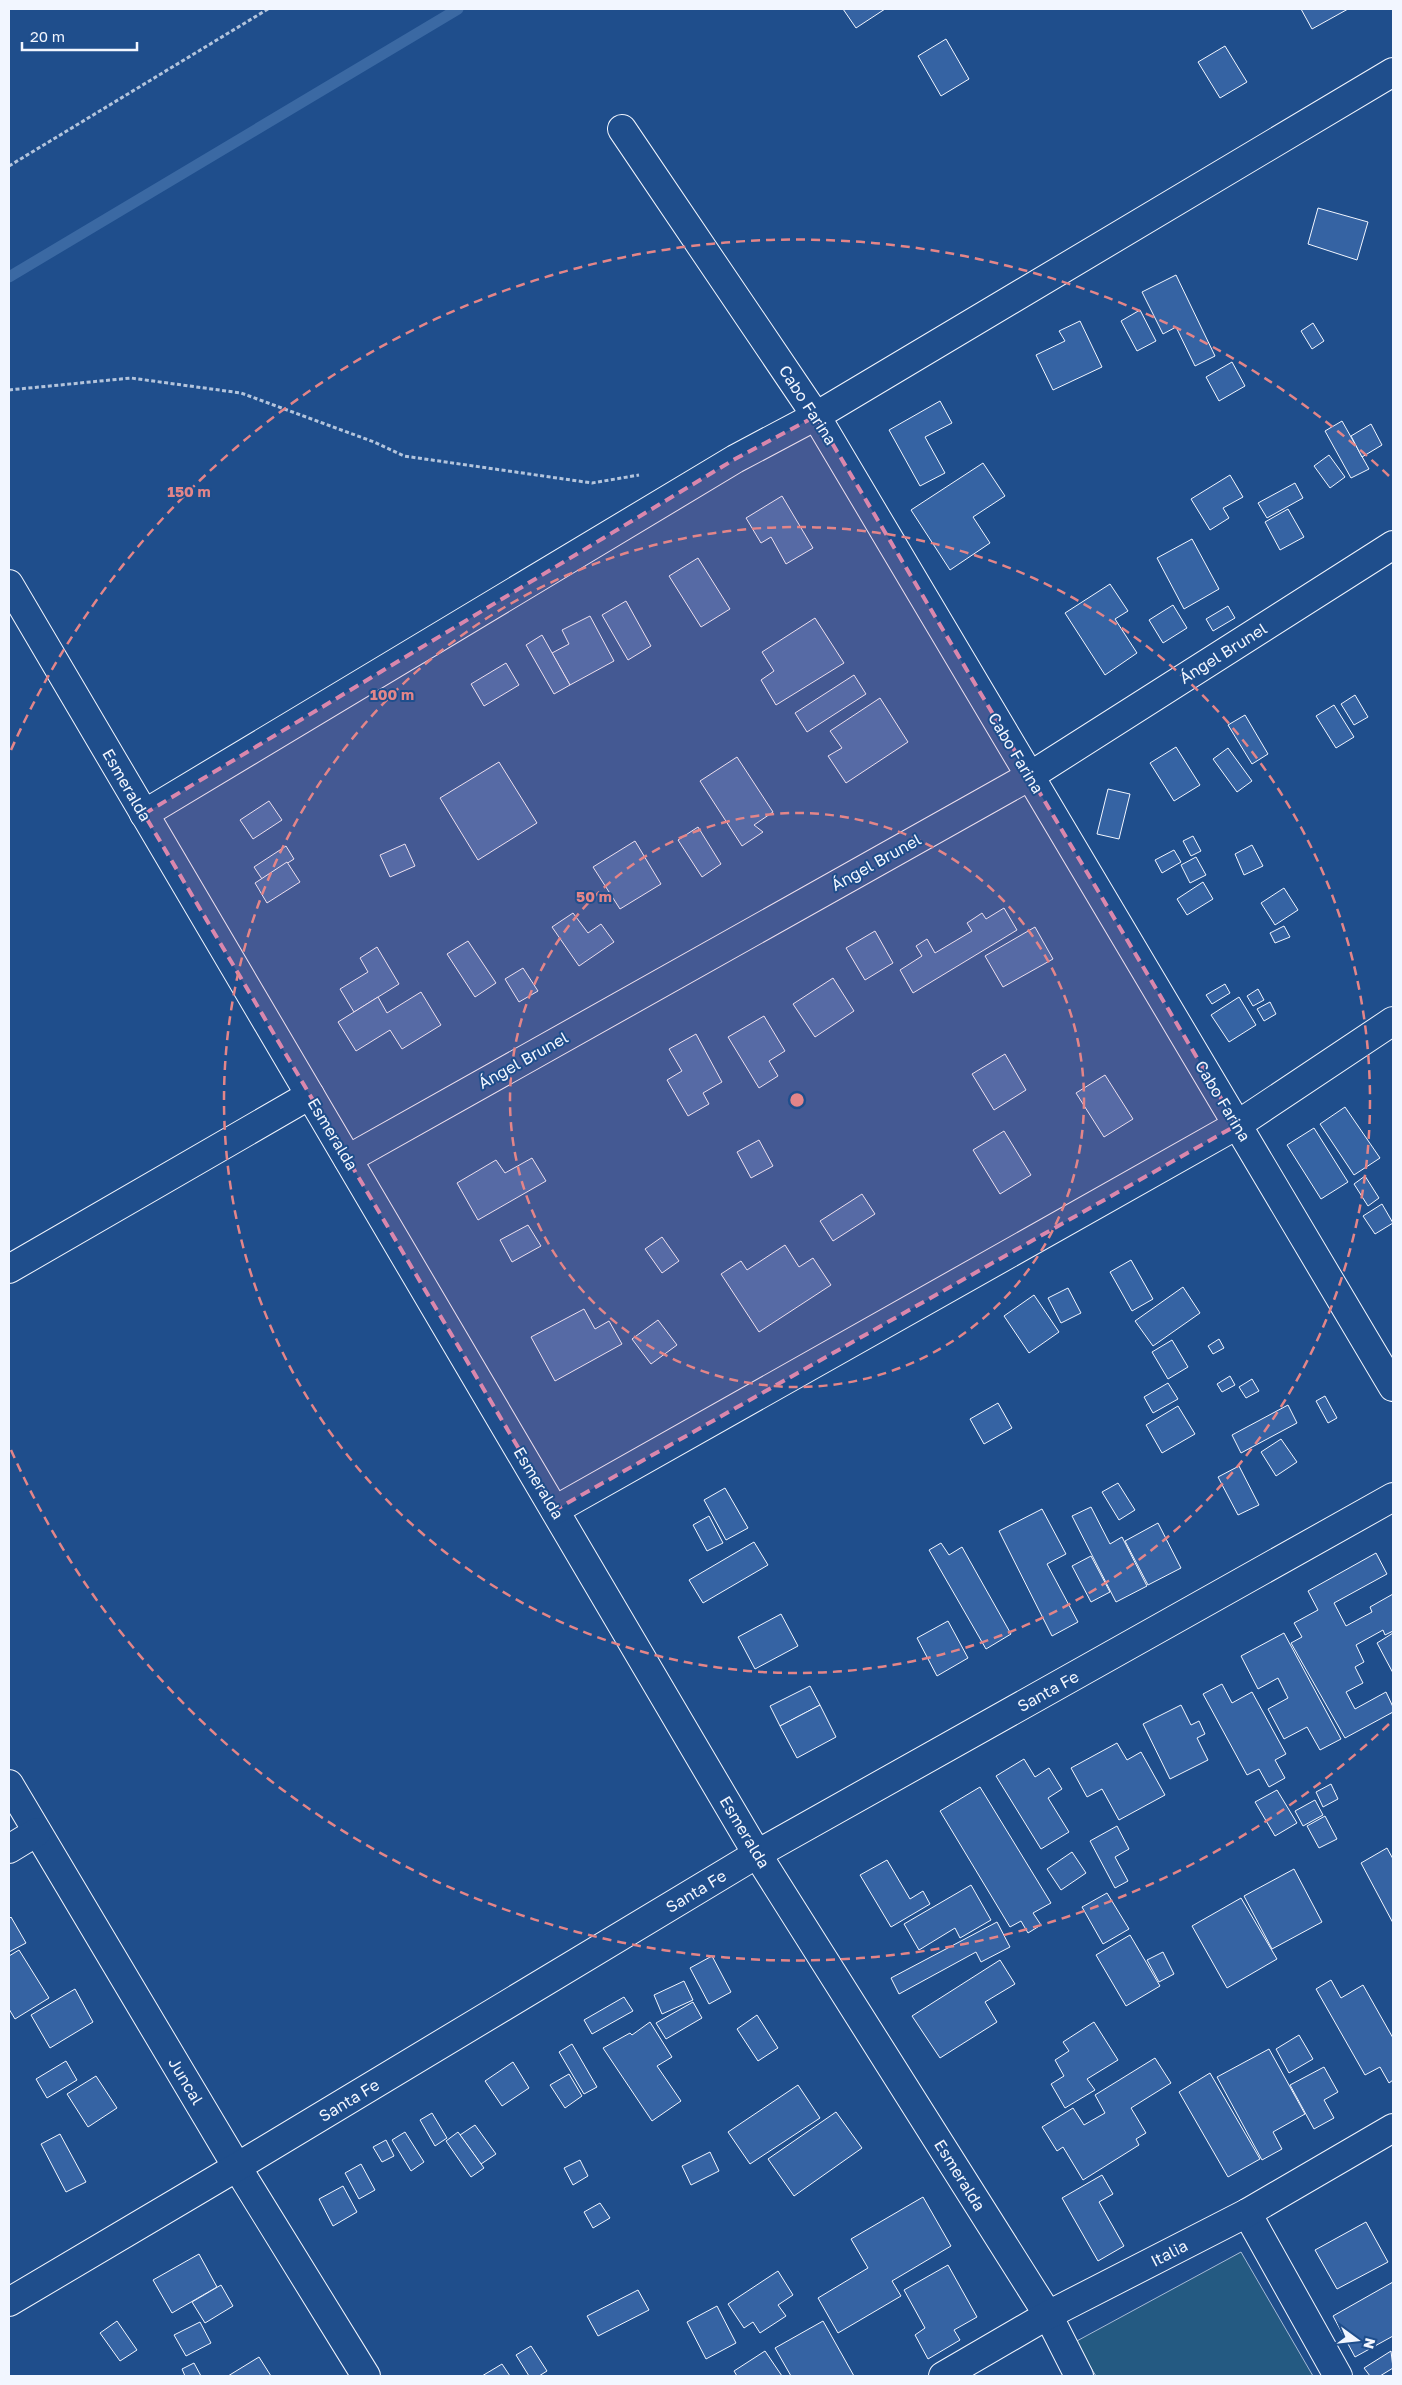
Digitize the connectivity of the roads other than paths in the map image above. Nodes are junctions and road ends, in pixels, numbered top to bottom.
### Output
1 (1393, 72) edge
2 (622, 129) dead end
3 (816, 416) junction
4 (1393, 545) edge
5 (9, 584) edge
6 (1030, 776) junction
7 (144, 814) junction
8 (1393, 1021) edge
9 (310, 1096) junction
10 (1237, 1125) junction
11 (348, 1159) junction
12 (9, 1269) edge
13 (1393, 1387) edge
14 (1393, 1498) edge
15 (555, 1510) junction
16 (9, 1784) edge
17 (38, 1832) junction
18 (9, 1849) edge
19 (757, 1854) junction
20 (1393, 2128) edge
21 (237, 2167) junction
22 (1247, 2213) junction
23 (9, 2302) edge
24 (1048, 2315) junction
25 (366, 2376) edge
26 (943, 2376) edge
27 (1079, 2376) edge
28 (1338, 2376) edge

1 - 3 street
2 - 3 street, Cabo Farina
3 - 6 street, Cabo Farina
3 - 7 street
4 - 6 street, Ángel Brunel
5 - 7 street, Esmeralda
6 - 10 street, Cabo Farina
6 - 11 street, Ángel Brunel
7 - 9 street, Esmeralda
8 - 10 street
9 - 11 street, Esmeralda
9 - 12 street
10 - 13 street, Cabo Farina
10 - 15 street
11 - 15 street, Esmeralda
14 - 19 street, Santa Fe
15 - 19 street, Esmeralda
16 - 17 street, Juncal
17 - 18 street
17 - 21 street, Juncal
19 - 21 street, Santa Fe
19 - 24 street, Esmeralda
20 - 22 street, Italia
21 - 23 street, Santa Fe
21 - 25 street, Juncal
22 - 24 street, Italia
22 - 28 street
24 - 26 street, Italia
24 - 27 street, Esmeralda

